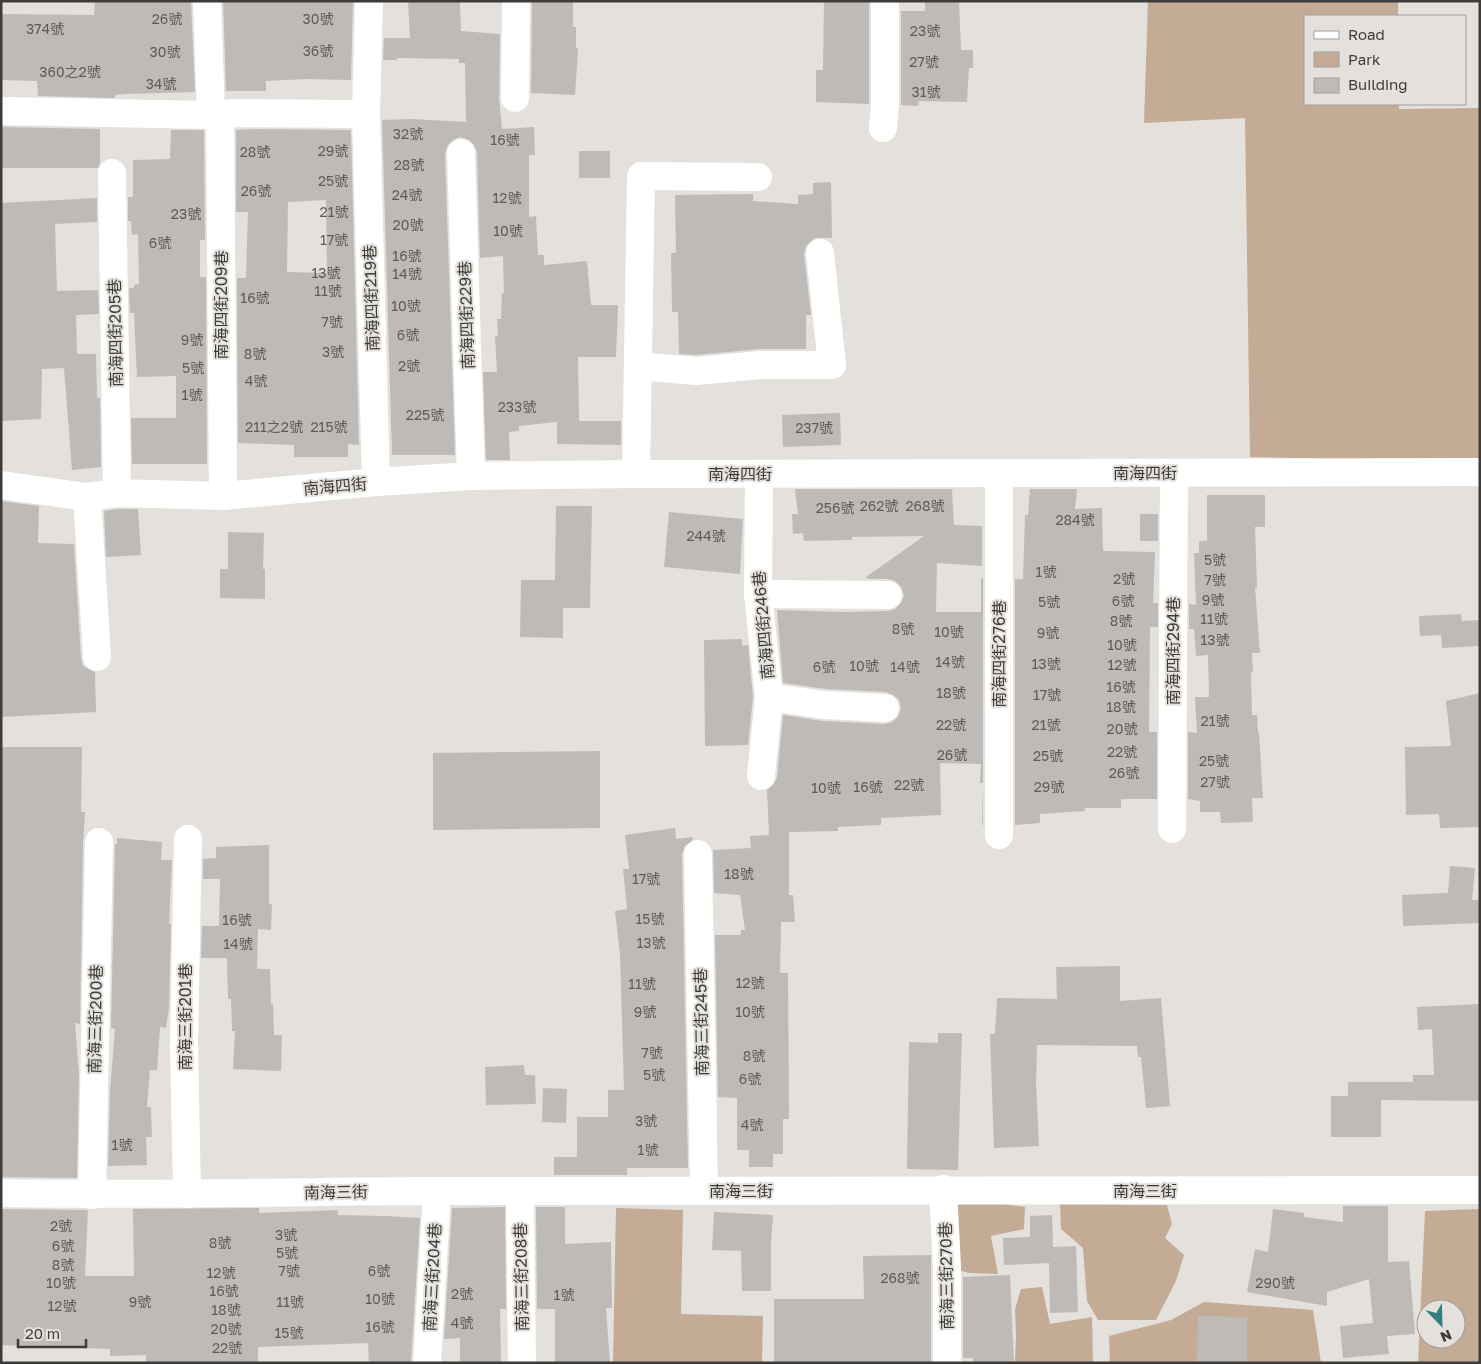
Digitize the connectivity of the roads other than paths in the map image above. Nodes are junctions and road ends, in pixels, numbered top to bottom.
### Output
1 (207, 1) edge
2 (369, 1) edge
3 (516, 1) edge
4 (885, 1) edge
5 (515, 98) dead end
6 (1, 111) edge
7 (366, 114) junction
8 (215, 115) junction
9 (883, 128) dead end
10 (461, 152) dead end
11 (112, 173) dead end
12 (758, 177) dead end
13 (820, 253) dead end
14 (638, 366) junction
15 (1480, 472) edge
16 (999, 473) junction
17 (1174, 473) junction
18 (636, 474) junction
19 (760, 474) junction
20 (471, 476) junction
21 (376, 482) junction
22 (1, 485) edge
23 (117, 493) junction
24 (223, 496) junction
25 (87, 497) junction
26 (758, 594) junction
27 (888, 595) dead end
28 (97, 657) dead end
29 (769, 697) junction
30 (885, 708) dead end
31 (760, 776) dead end
32 (1172, 829) dead end
33 (999, 835) dead end
34 (188, 839) dead end
35 (99, 842) dead end
36 (698, 854) dead end
37 (943, 1190) junction
38 (1480, 1190) edge
39 (437, 1191) junction
40 (520, 1191) junction
41 (704, 1191) junction
42 (1, 1193) edge
43 (187, 1194) junction
44 (92, 1195) junction
45 (427, 1363) edge
46 (522, 1363) edge
47 (947, 1363) edge

1 - 8 street, 南海四街209巷
2 - 7 street, 南海四街219巷
3 - 5 street
4 - 9 street
6 - 8 street
7 - 8 street
7 - 21 street, 南海四街219巷
8 - 24 street, 南海四街209巷
10 - 20 street, 南海四街229巷
11 - 23 street, 南海四街205巷
12 - 14 street
13 - 14 street
14 - 18 street
15 - 17 street, 南海四街
16 - 17 street, 南海四街
16 - 19 street, 南海四街
16 - 33 street, 南海四街276巷
17 - 32 street, 南海四街294巷
18 - 19 street, 南海四街
18 - 20 street, 南海四街
19 - 26 street, 南海四街246巷
20 - 21 street, 南海四街
21 - 24 street, 南海四街
22 - 25 street, 南海四街
23 - 24 street, 南海四街
23 - 25 street, 南海四街
25 - 28 street
26 - 27 street
26 - 29 street, 南海四街246巷
29 - 30 street
29 - 31 street, 南海四街246巷
34 - 43 street, 南海三街201巷
35 - 44 street, 南海三街200巷
36 - 41 street, 南海三街245巷
37 - 38 street, 南海三街
37 - 41 street, 南海三街
37 - 47 street, 南海三街270巷
39 - 40 street, 南海三街
39 - 43 street, 南海三街
39 - 45 street, 南海三街204巷
40 - 41 street, 南海三街
40 - 46 street, 南海三街208巷
42 - 44 street, 南海三街
43 - 44 street, 南海三街

